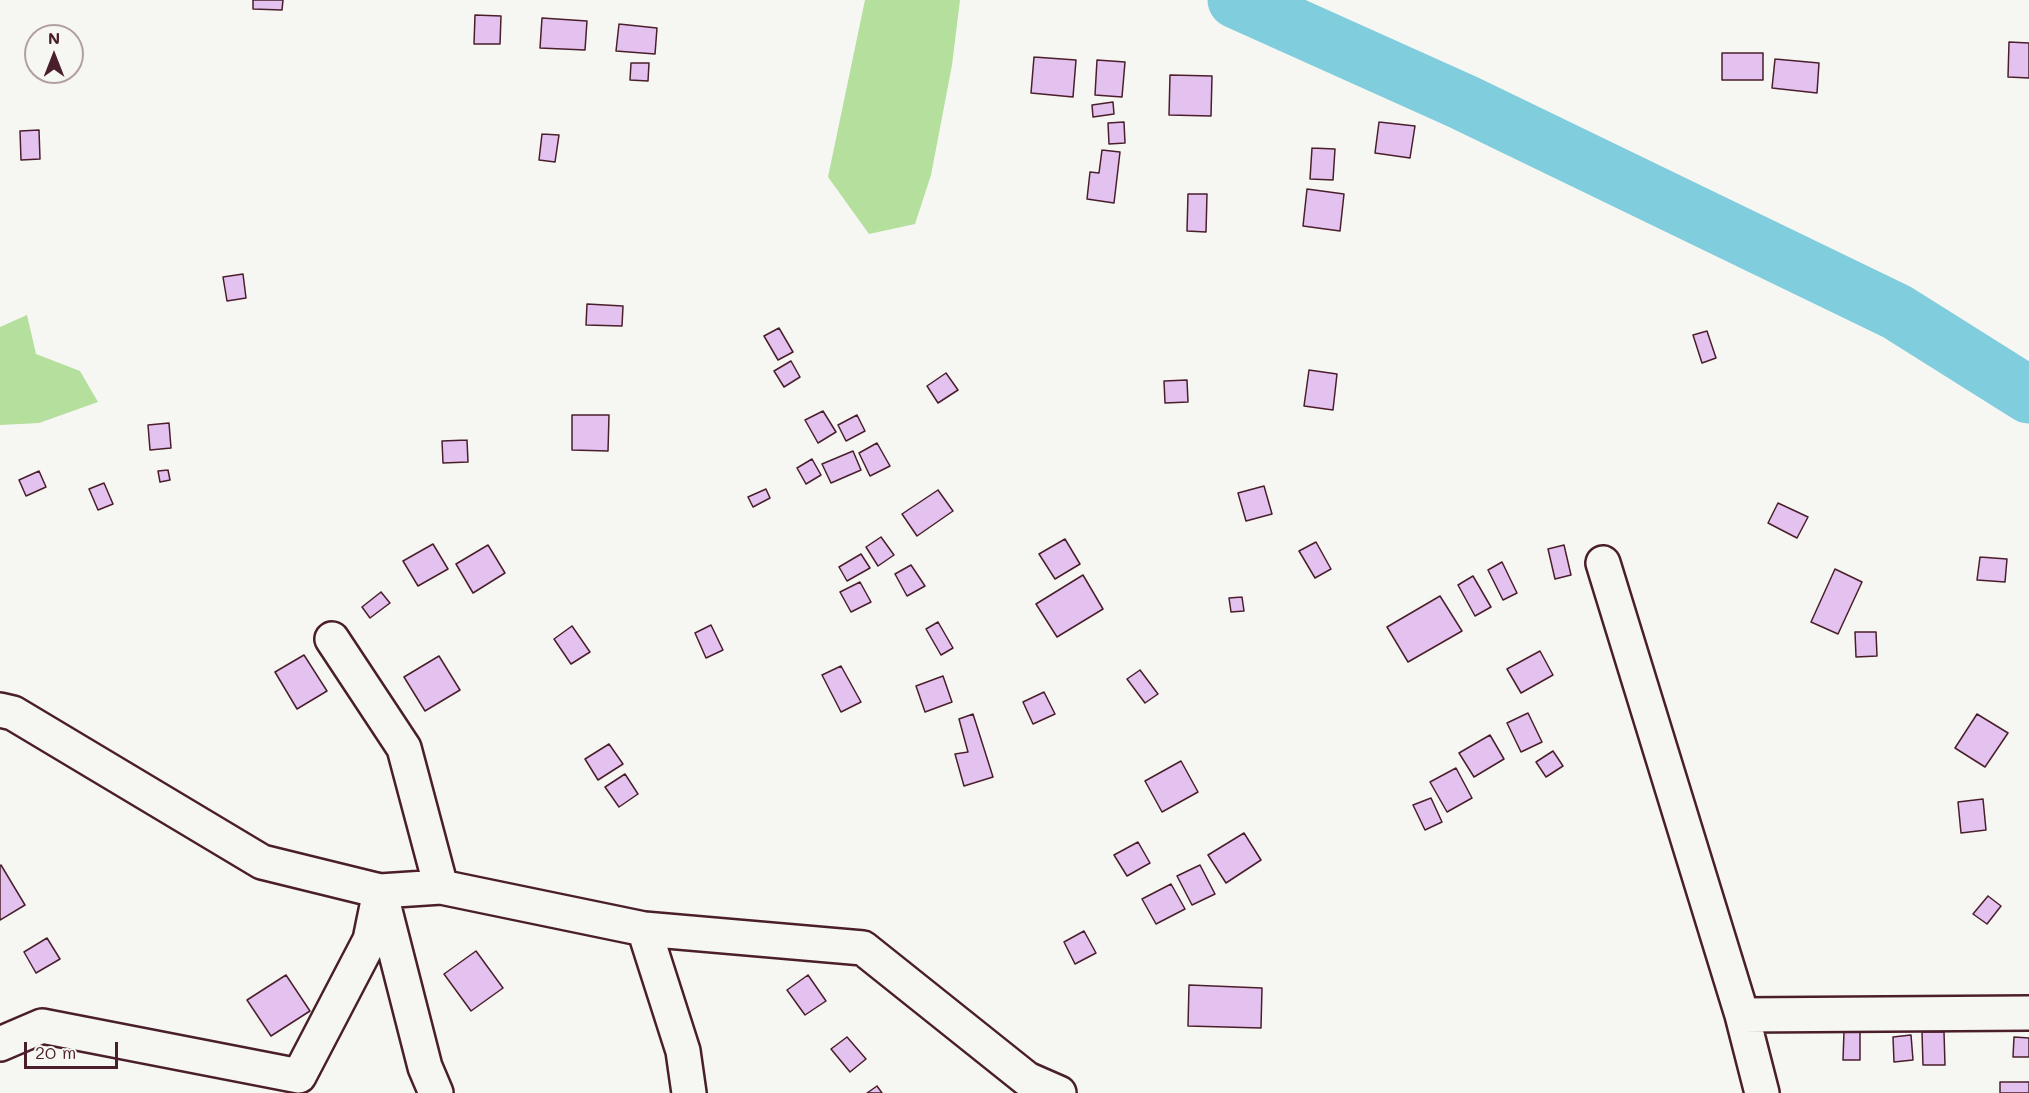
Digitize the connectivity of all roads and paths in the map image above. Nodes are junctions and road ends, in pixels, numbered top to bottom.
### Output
1 (1603, 563) dead end
2 (332, 639) dead end
3 (0, 710) edge
4 (441, 887) junction
5 (380, 891) junction
6 (644, 929) junction
7 (2029, 1013) edge
8 (1742, 1015) junction
9 (0, 1044) edge
10 (436, 1093) edge
11 (689, 1093) edge
12 (1059, 1093) edge
13 (1762, 1093) edge

1 - 8 street
2 - 4 street
3 - 5 street
4 - 5 street
4 - 6 street
5 - 9 street
5 - 10 street
6 - 11 street
6 - 12 street
7 - 8 street
8 - 13 street

